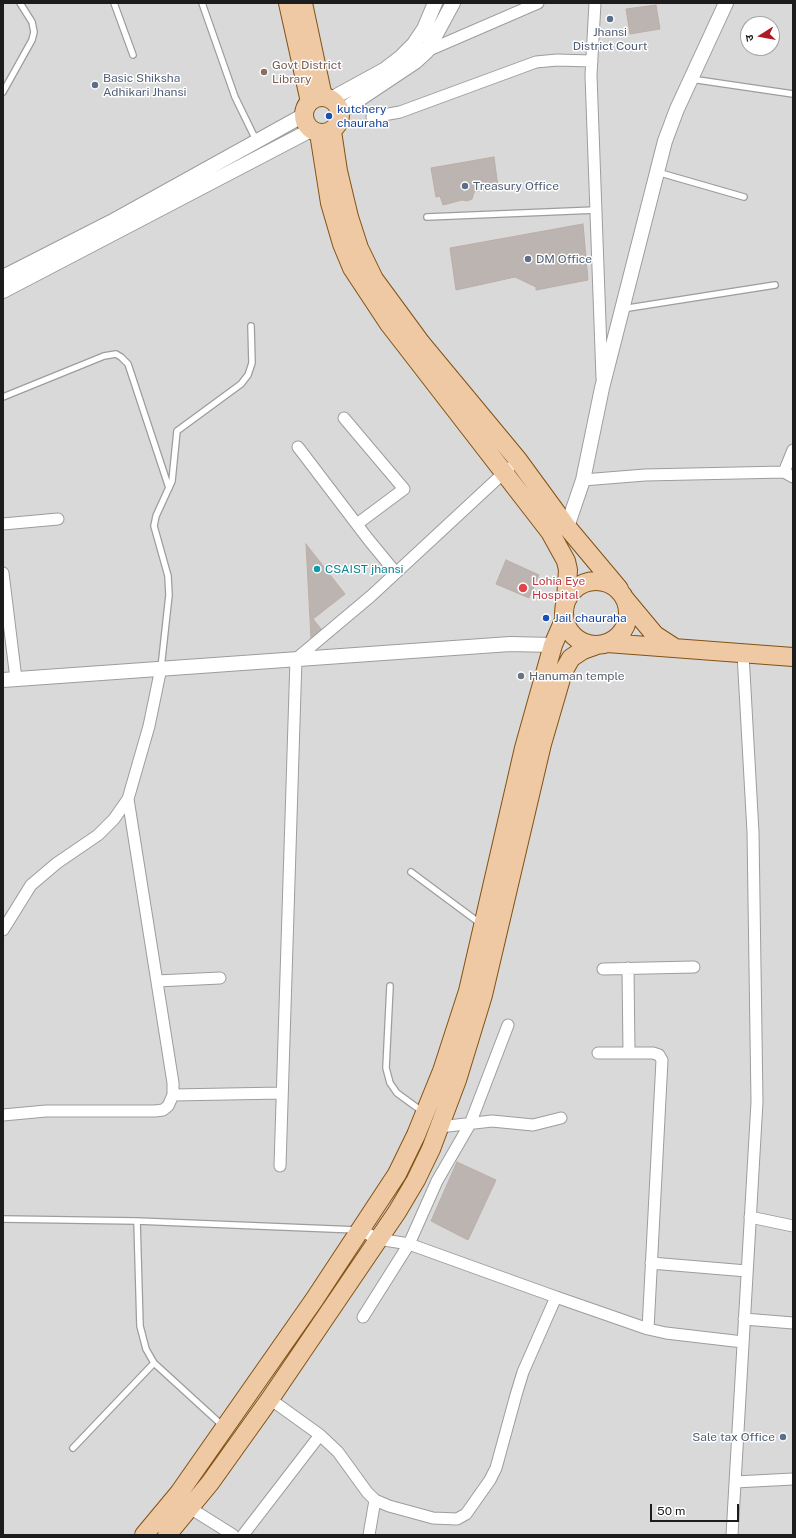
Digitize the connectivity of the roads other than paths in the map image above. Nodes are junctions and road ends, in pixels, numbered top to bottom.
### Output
1 (20, 3) edge
2 (114, 3) edge
3 (202, 3) edge
4 (288, 3) edge
5 (303, 3) edge
6 (435, 3) edge
7 (453, 3) edge
8 (538, 3) edge
9 (595, 3) edge
10 (726, 3) edge
11 (414, 44) junction
12 (427, 51) junction
13 (133, 54) dead end
14 (592, 61) junction
15 (691, 79) junction
16 (3, 92) edge
17 (793, 94) edge
18 (321, 115) junction
19 (372, 117) dead end
20 (256, 143) junction
21 (656, 172) junction
22 (744, 197) dead end
23 (596, 210) junction
24 (427, 217) dead end
25 (3, 277) edge
26 (775, 285) dead end
27 (3, 291) edge
28 (622, 309) junction
29 (251, 326) dead end
30 (602, 388) junction
31 (3, 397) edge
32 (344, 418) dead end
33 (298, 447) dead end
34 (793, 450) edge
35 (518, 460) junction
36 (504, 472) junction
37 (788, 474) edge
38 (583, 480) junction
39 (169, 488) junction
40 (58, 519) dead end
41 (3, 524) edge
42 (357, 524) junction
43 (567, 527) junction
44 (3, 573) edge
45 (396, 573) junction
46 (622, 594) junction
47 (566, 599) junction
48 (564, 620) junction
49 (602, 644) junction
50 (553, 645) junction
51 (675, 648) junction
52 (743, 654) junction
53 (793, 658) edge
54 (296, 659) junction
55 (161, 668) junction
56 (9, 679) edge
57 (128, 799) junction
58 (411, 872) dead end
59 (483, 926) junction
60 (3, 930) edge
61 (694, 967) dead end
62 (628, 968) junction
63 (603, 969) dead end
64 (220, 978) dead end
65 (157, 981) junction
66 (390, 986) dead end
67 (508, 1025) dead end
68 (598, 1053) dead end
69 (629, 1053) junction
70 (282, 1093) junction
71 (173, 1095) junction
72 (425, 1113) junction
73 (3, 1116) edge
74 (561, 1118) dead end
75 (470, 1124) junction
76 (439, 1127) junction
77 (280, 1166) dead end
78 (750, 1218) junction
79 (3, 1219) edge
80 (137, 1221) junction
81 (793, 1226) edge
82 (360, 1230) junction
83 (378, 1239) junction
84 (409, 1244) junction
85 (652, 1263) junction
86 (747, 1271) junction
87 (556, 1297) junction
88 (363, 1317) dead end
89 (744, 1319) junction
90 (793, 1323) edge
91 (648, 1329) junction
92 (743, 1342) junction
93 (154, 1362) junction
94 (270, 1399) junction
95 (225, 1429) junction
96 (320, 1435) junction
97 (74, 1448) dead end
98 (793, 1479) edge
99 (735, 1482) junction
100 (375, 1500) junction
101 (190, 1508) junction
102 (144, 1535) edge
103 (167, 1535) edge
104 (233, 1535) edge
105 (243, 1535) edge
106 (369, 1535) edge
107 (732, 1535) edge

1 - 16 lane
2 - 13 lane
3 - 20 lane
4 - 18 main road
5 - 18 main road
6 - 11 street
7 - 12 street
8 - 12 street
9 - 14 street
10 - 15 street
11 - 12 street
11 - 18 street
12 - 18 street
14 - 19 street
14 - 23 street
15 - 17 lane
15 - 21 street
18 - 20 street
18 - 27 street
18 - 35 main road
18 - 36 main road
20 - 25 street
21 - 22 lane
21 - 28 street
23 - 24 lane
23 - 30 street
26 - 28 lane
28 - 30 street
29 - 39 lane
30 - 38 street
31 - 39 lane
32 - 42 street
33 - 42 street
34 - 37 street
35 - 36 street
35 - 43 main road
36 - 45 street
36 - 47 main road
37 - 38 street
38 - 43 street
39 - 55 lane
40 - 41 street
42 - 45 street
43 - 46 main road
44 - 56 street
45 - 54 street
46 - 47 main road
46 - 49 main road
46 - 51 main road
47 - 48 main road
48 - 49 main road
48 - 50 main road
49 - 51 main road
49 - 76 main road
50 - 54 street
50 - 59 main road
51 - 52 main road
52 - 53 main road
52 - 78 street
54 - 55 street
54 - 70 street
55 - 56 street
55 - 57 street
57 - 60 street
57 - 65 street
58 - 59 lane
59 - 72 main road
61 - 62 street
62 - 63 street
62 - 69 street
64 - 65 street
65 - 71 street
66 - 72 lane
67 - 75 street
68 - 69 street
69 - 85 street
70 - 71 street
70 - 77 street
71 - 73 street
72 - 82 main road
74 - 75 street
75 - 76 street
75 - 84 street
76 - 83 main road
78 - 81 street
78 - 86 street
79 - 80 lane
80 - 82 lane
80 - 93 lane
82 - 83 street
82 - 95 main road
83 - 84 street
83 - 94 main road
84 - 87 street
84 - 88 street
85 - 86 street
85 - 91 street
86 - 89 street
87 - 91 street
87 - 100 street
89 - 90 street
89 - 92 street
91 - 92 street
92 - 99 street
93 - 95 lane
93 - 97 lane
94 - 96 street
94 - 101 main road
95 - 102 main road
96 - 100 street
96 - 105 street
98 - 99 street
99 - 107 street
100 - 106 street
101 - 103 main road
101 - 104 street

